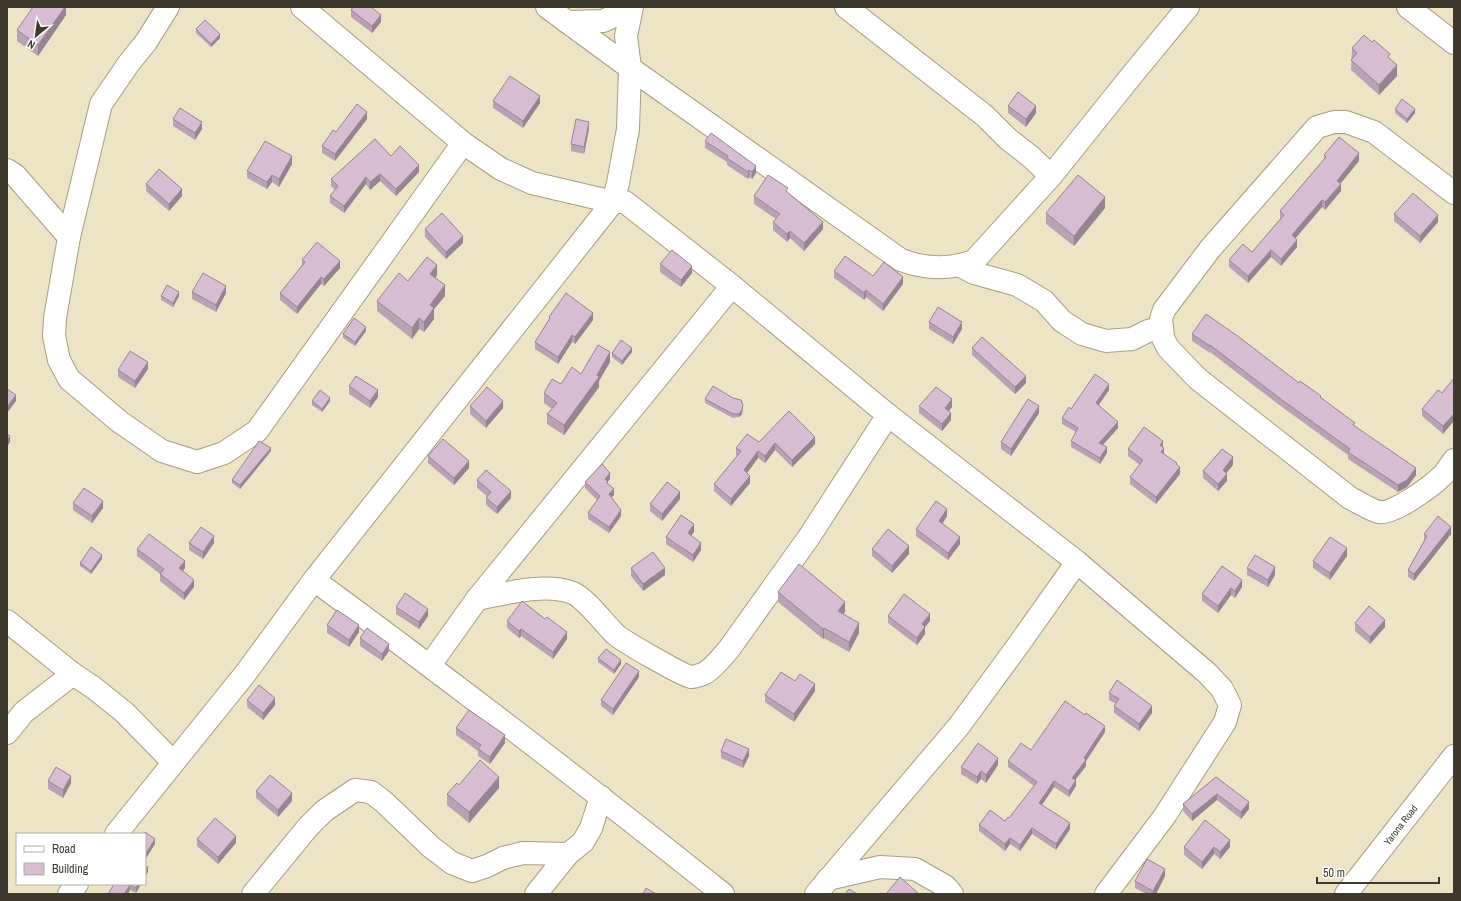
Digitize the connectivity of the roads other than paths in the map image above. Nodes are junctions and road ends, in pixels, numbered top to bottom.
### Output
1 (168, 7) edge
2 (302, 7) edge
3 (547, 7) edge
4 (632, 7) edge
5 (846, 7) edge
6 (1188, 7) edge
7 (1408, 7) edge
8 (567, 22) junction
9 (1454, 43) edge
10 (630, 68) junction
11 (463, 143) junction
12 (7, 170) edge
13 (1051, 176) junction
14 (1454, 193) edge
15 (613, 202) junction
16 (69, 237) junction
17 (961, 266) junction
18 (732, 286) junction
19 (1162, 327) junction
20 (888, 415) junction
21 (1454, 460) edge
22 (1077, 562) junction
23 (314, 580) junction
24 (476, 599) junction
25 (7, 621) edge
26 (430, 665) junction
27 (72, 674) junction
28 (7, 733) edge
29 (1454, 756) edge
30 (173, 762) junction
31 (601, 797) junction
32 (117, 833) edge
33 (568, 854) junction
34 (76, 885) edge
35 (822, 887) edge
36 (69, 894) edge
37 (253, 894) edge
38 (536, 894) edge
39 (724, 894) edge
40 (952, 894) edge
41 (1106, 894) edge
42 (1346, 894) edge

1 - 16 street
2 - 11 street
3 - 8 street
4 - 8 street
4 - 10 street
5 - 13 street
6 - 13 street
7 - 9 street
8 - 10 street
10 - 15 street
10 - 17 street
11 - 15 street
11 - 16 street
12 - 16 street
13 - 17 street
14 - 19 street
15 - 18 street
15 - 23 street
17 - 19 street
18 - 20 street
18 - 24 street
19 - 21 street
20 - 22 street
20 - 24 street
22 - 35 street
22 - 41 street
23 - 26 street
23 - 30 street
24 - 26 street
25 - 27 street
26 - 31 street
27 - 28 street
27 - 30 street
29 - 42 street, Yarona Road
30 - 32 street
31 - 33 street
31 - 39 street
33 - 37 street
33 - 38 street
34 - 36 street
35 - 40 street

